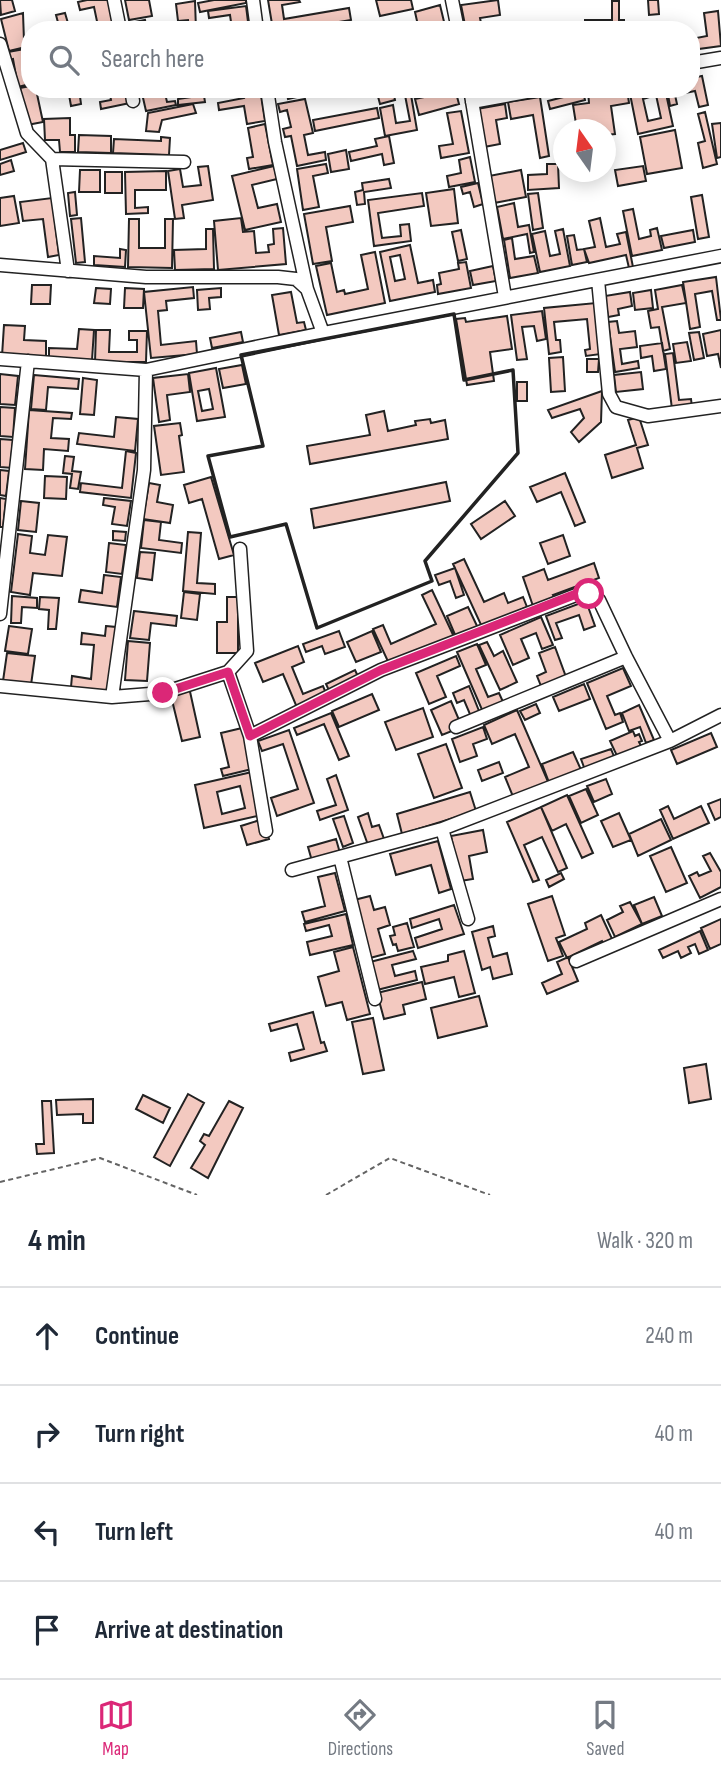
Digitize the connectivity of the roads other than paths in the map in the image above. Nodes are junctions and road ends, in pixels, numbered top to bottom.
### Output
1 (114, 0) edge
2 (253, 0) edge
3 (452, 0) edge
4 (118, 21) edge
5 (256, 21) edge
6 (456, 21) edge
7 (0, 44) edge
8 (721, 58) edge
9 (700, 62) edge
10 (4, 77) edge
11 (268, 98) edge
12 (472, 98) edge
13 (52, 159) junction
14 (184, 162) dead end
15 (721, 256) edge
16 (0, 265) edge
17 (68, 271) junction
18 (598, 280) junction
19 (307, 289) junction
20 (505, 297) junction
21 (323, 333) junction
22 (0, 359) edge
23 (27, 361) junction
24 (146, 370) junction
25 (721, 405) edge
26 (240, 549) dead end
27 (0, 614) edge
28 (626, 657) junction
29 (228, 672) junction
30 (0, 686) edge
31 (112, 697) junction
32 (721, 715) edge
33 (456, 727) dead end
34 (250, 736) junction
35 (670, 741) junction
36 (442, 829) junction
37 (266, 831) dead end
38 (340, 857) junction
39 (292, 870) dead end
40 (721, 899) edge
41 (468, 919) dead end
42 (576, 961) dead end
43 (375, 999) dead end

1 - 4 street
2 - 5 street
3 - 6 street
7 - 10 street
8 - 9 street
10 - 13 street
11 - 19 street
12 - 20 street
13 - 14 street
13 - 17 street
15 - 18 street
16 - 17 street
17 - 19 street
18 - 20 street
18 - 25 street
19 - 21 street
20 - 21 street
21 - 24 street
22 - 23 street
23 - 24 street
23 - 27 street
24 - 31 street
26 - 29 street
28 - 33 street
28 - 34 street
28 - 35 street
29 - 31 street
29 - 34 street
30 - 31 street
32 - 35 street
34 - 37 street
35 - 36 street
36 - 38 street
36 - 41 street
38 - 39 street
38 - 43 street
40 - 42 street

